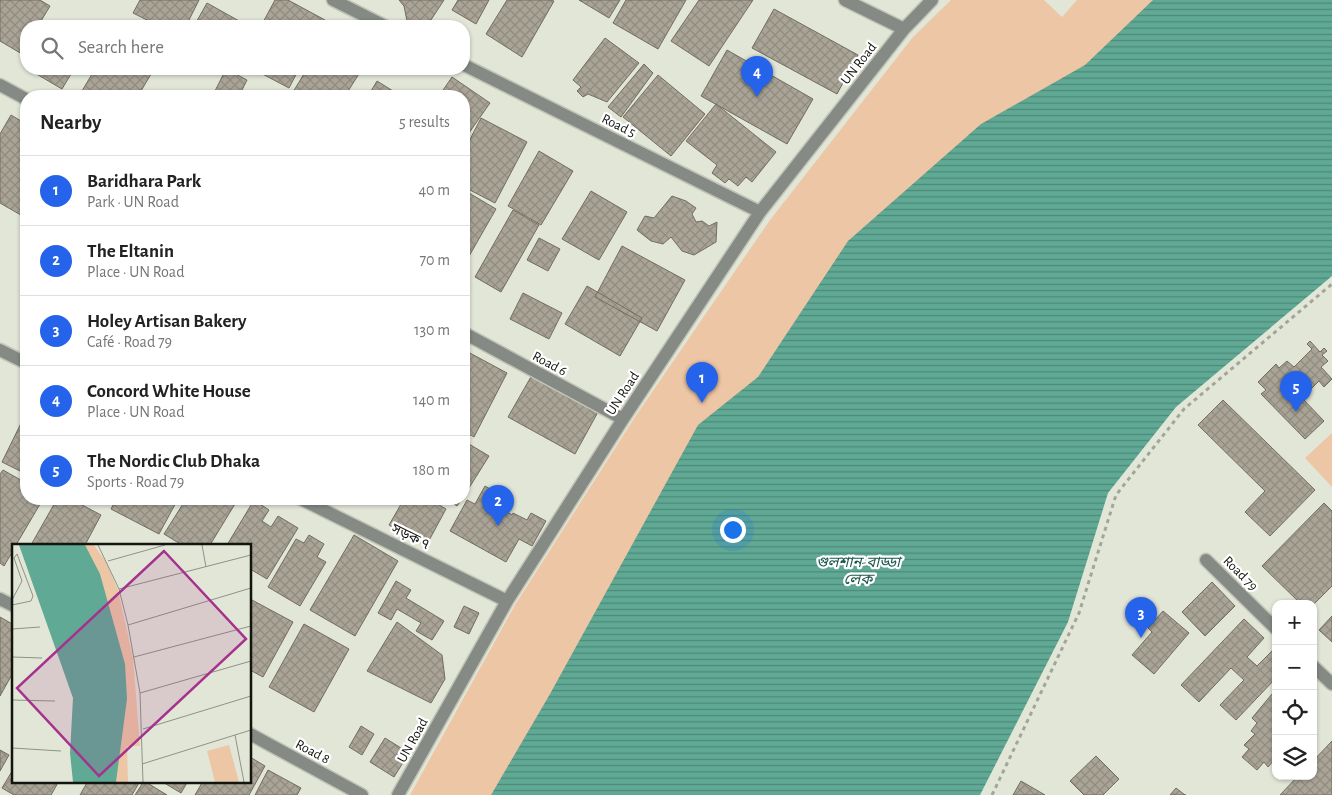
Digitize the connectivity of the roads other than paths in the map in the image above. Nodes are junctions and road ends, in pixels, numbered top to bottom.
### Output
1 (332, 0) edge
2 (845, 0) edge
3 (932, 0) edge
4 (373, 20) edge
5 (904, 29) junction
6 (470, 68) edge
7 (0, 85) edge
8 (20, 96) edge
9 (760, 212) junction
10 (470, 336) edge
11 (0, 350) edge
12 (20, 360) edge
13 (623, 419) junction
14 (313, 505) edge
15 (1206, 560) dead end
16 (0, 599) edge
17 (507, 601) junction
18 (12, 605) edge
19 (1272, 625) edge
20 (1317, 670) edge
21 (1332, 684) edge
22 (251, 735) edge
23 (362, 795) edge
24 (398, 795) edge

1 - 4 street
2 - 5 street
3 - 5 street, UN Road
5 - 9 street, UN Road
6 - 9 street, Road 5
7 - 8 street
9 - 13 street, UN Road
10 - 13 street, Road 6
11 - 12 street
13 - 17 street, UN Road
14 - 17 street, সড়ক ৭
15 - 19 street, Road 79
16 - 18 street
17 - 24 street, UN Road
20 - 21 street
22 - 23 street, Road 8

